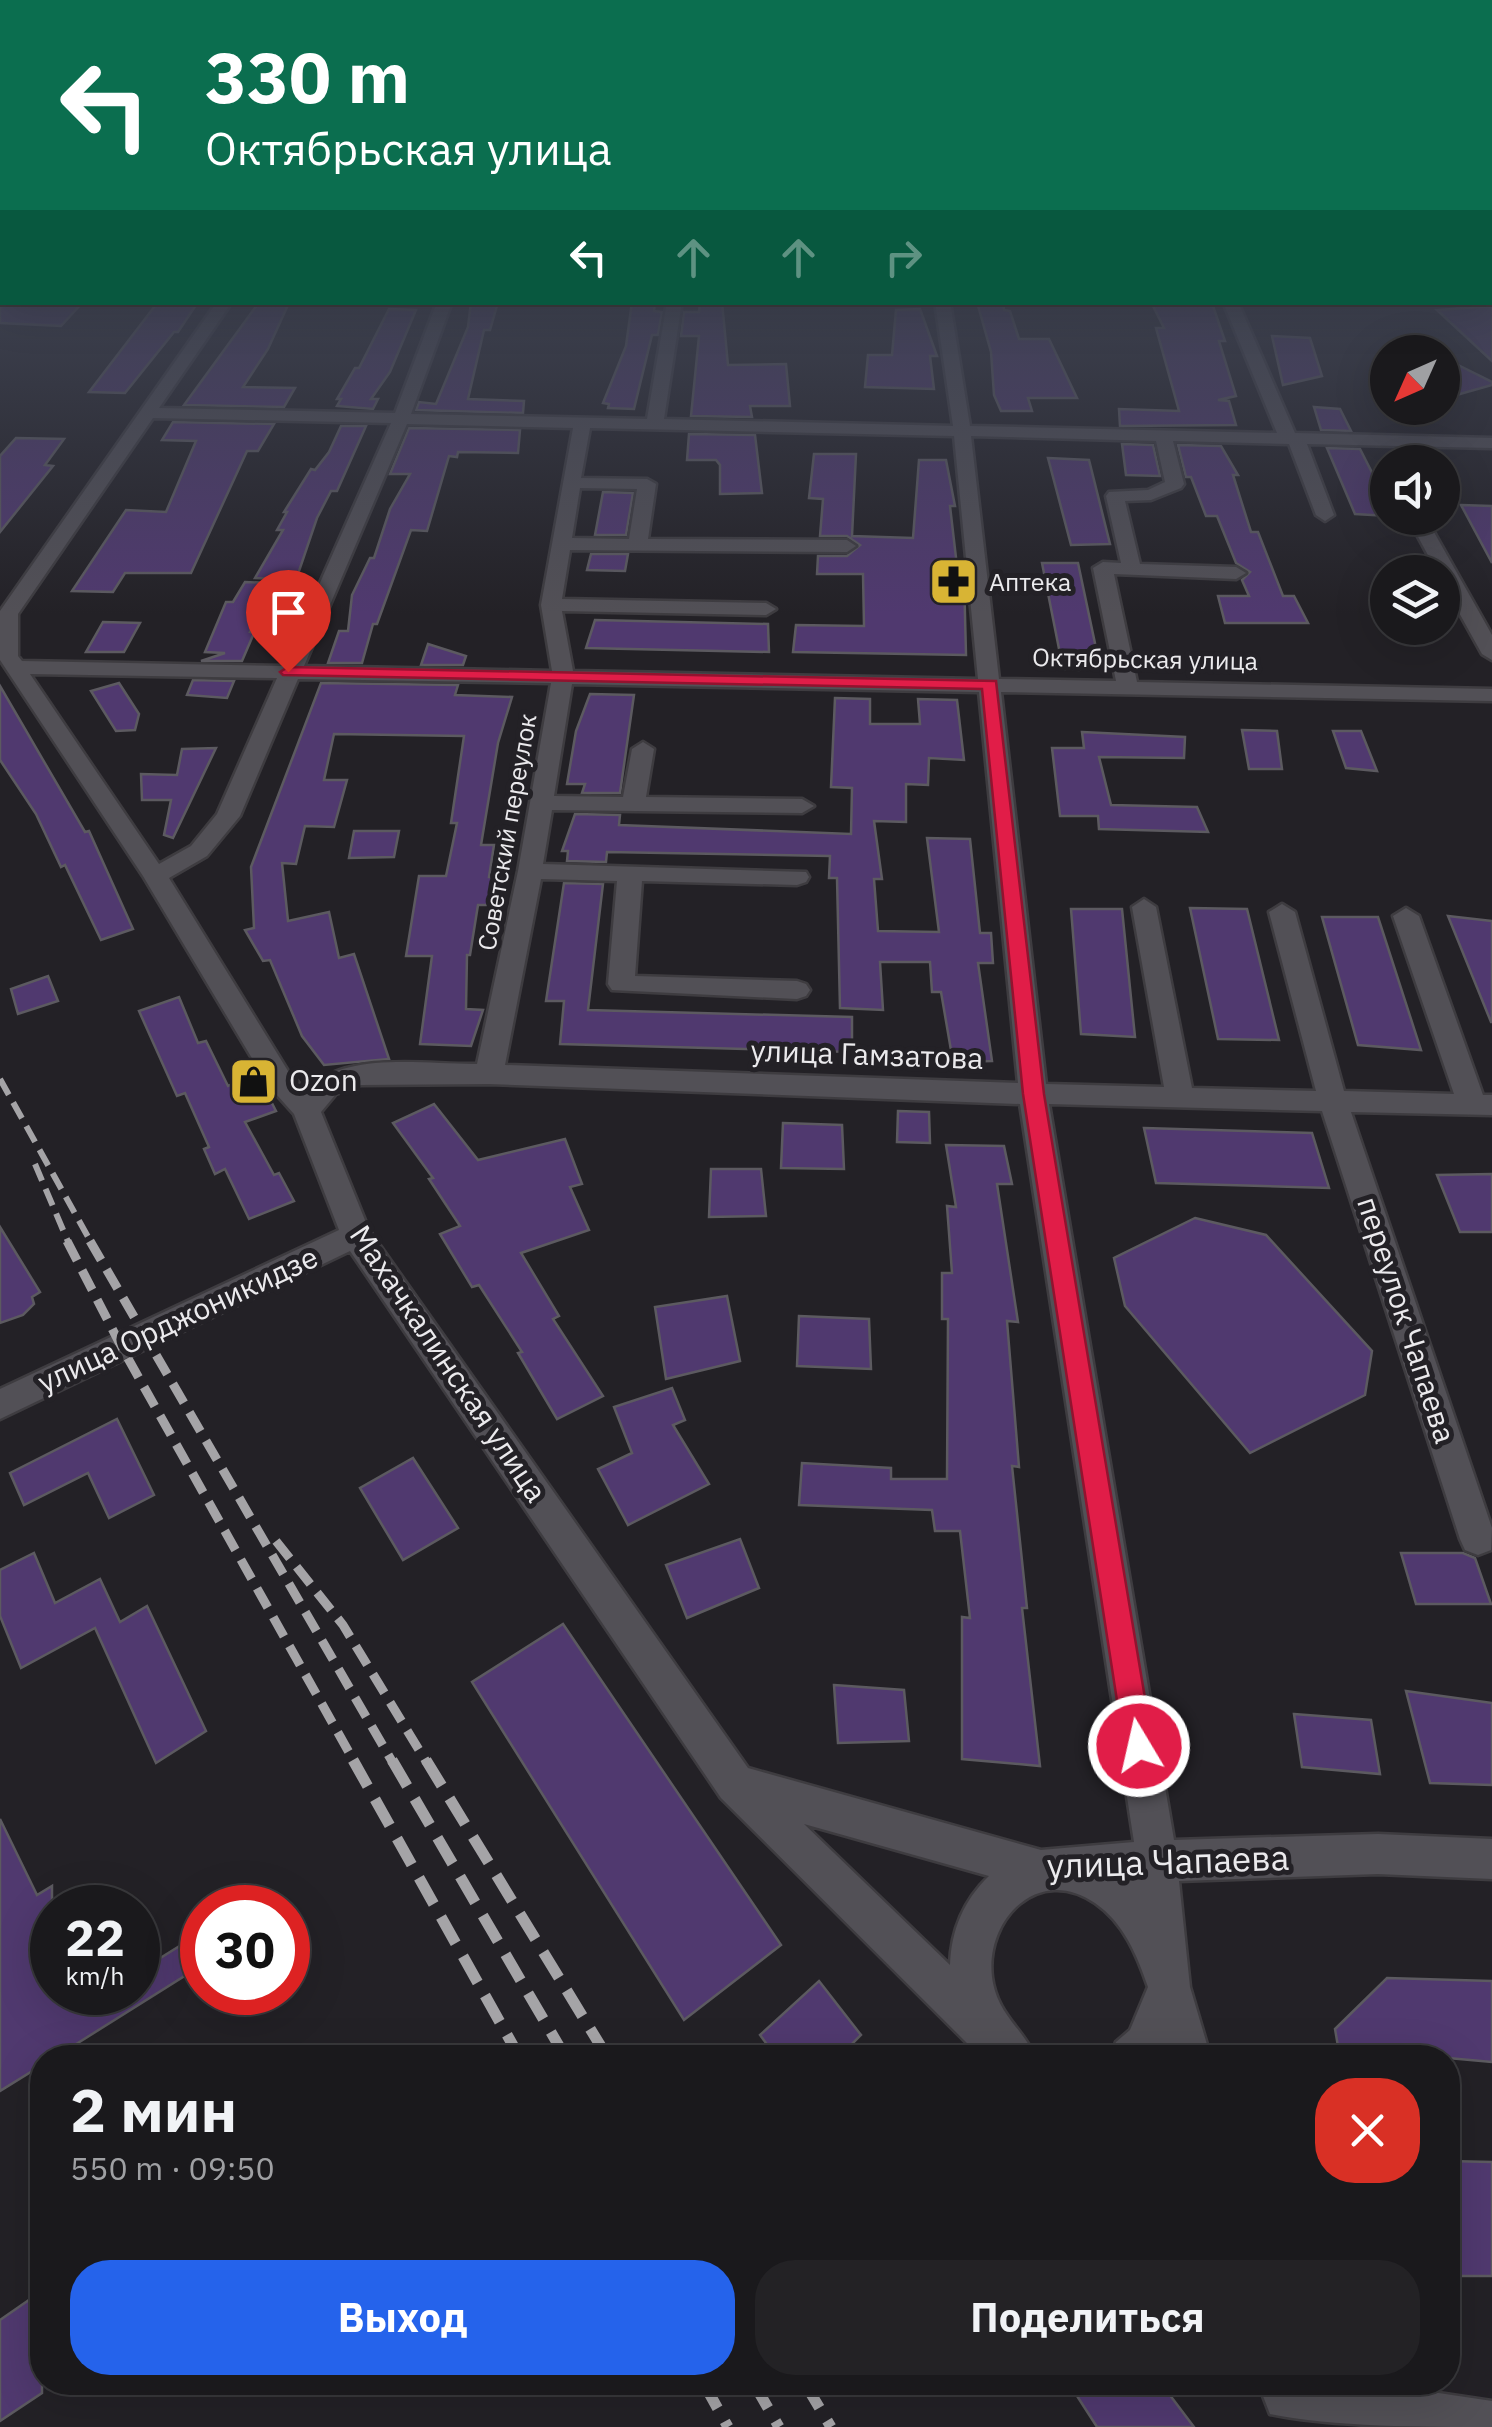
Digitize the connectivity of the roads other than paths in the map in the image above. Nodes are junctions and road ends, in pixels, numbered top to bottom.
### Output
1 (167, 387) edge
2 (413, 387) edge
3 (661, 387) edge
4 (955, 387) edge
5 (1269, 387) edge
6 (150, 413) junction
7 (401, 419) junction
8 (582, 422) junction
9 (655, 424) junction
10 (962, 432) junction
11 (1164, 436) junction
12 (1292, 438) junction
13 (1374, 441) junction
14 (1492, 443) edge
15 (1376, 445) edge
16 (572, 483) junction
17 (1325, 515) dead end
18 (1426, 535) edge
19 (561, 544) junction
20 (638, 545) junction
21 (847, 546) dead end
22 (1132, 569) junction
23 (1236, 573) dead end
24 (551, 605) junction
25 (766, 609) dead end
26 (1492, 654) edge
27 (8, 661) edge
28 (288, 672) junction
29 (563, 676) junction
30 (990, 684) junction
31 (1127, 686) junction
32 (1492, 695) edge
33 (643, 749) dead end
34 (634, 802) junction
35 (541, 803) junction
36 (802, 806) dead end
37 (530, 872) junction
38 (155, 876) junction
39 (630, 876) junction
40 (796, 877) dead end
41 (1144, 907) dead end
42 (1282, 912) dead end
43 (1406, 916) dead end
44 (797, 990) dead end
45 (489, 1074) junction
46 (1034, 1094) junction
47 (1180, 1096) junction
48 (1333, 1102) junction
49 (1482, 1104) edge
50 (306, 1110) junction
51 (356, 1235) junction
52 (0, 1405) edge
53 (1478, 1539) dead end
54 (735, 1784) junction
55 (1492, 1860) edge
56 (1158, 1861) junction
57 (1041, 1870) junction
58 (1169, 1986) junction
59 (1005, 2045) edge
60 (1006, 2045) edge
61 (1145, 2045) edge
62 (1185, 2045) edge
63 (1290, 2397) edge
64 (1492, 2426) edge

1 - 6 street
2 - 7 street
3 - 9 street
4 - 10 street
5 - 12 street
6 - 7 street
6 - 27 street
7 - 8 street
7 - 28 street
8 - 9 street
8 - 16 street, Советский переулок
9 - 10 street
10 - 11 street
10 - 30 street
11 - 12 street
11 - 22 street
12 - 13 street
12 - 17 street
13 - 14 street
13 - 15 street
16 - 19 street, Советский переулок
16 - 20 street
18 - 26 street
19 - 20 street
19 - 24 street, Советский переулок
20 - 21 street
22 - 23 street
22 - 31 street
24 - 25 street
24 - 29 street, Советский переулок
27 - 28 street, Октябрьская улица
27 - 38 street, Махачкалинская улица
28 - 29 street, Октябрьская улица
28 - 38 street
29 - 30 street, Октябрьская улица
29 - 35 street, Советский переулок
30 - 31 street, Октябрьская улица
30 - 46 street
31 - 32 street, Октябрьская улица
33 - 34 street
34 - 35 street
34 - 36 street
35 - 37 street, Советский переулок
37 - 39 street
37 - 45 street, Советский переулок
38 - 50 street, Махачкалинская улица
39 - 40 street
39 - 44 street
41 - 47 street
42 - 48 street, переулок Чапаева
43 - 49 street
45 - 46 street, улица Гамзатова
45 - 50 street, улица Гамзатова
46 - 47 street, улица Гамзатова
46 - 56 street
47 - 48 street, улица Гамзатова
48 - 49 street, улица Гамзатова
48 - 53 street, переулок Чапаева
50 - 51 street, Махачкалинская улица
51 - 52 street, улица Орджоникидзе
51 - 54 street, Махачкалинская улица
54 - 57 street, улица Чапаева
54 - 59 street, Махачкалинская улица
55 - 56 street, улица Чапаева
56 - 57 street, улица Чапаева
56 - 58 street
57 - 58 street
57 - 60 street
58 - 61 street
58 - 62 street
63 - 64 street

